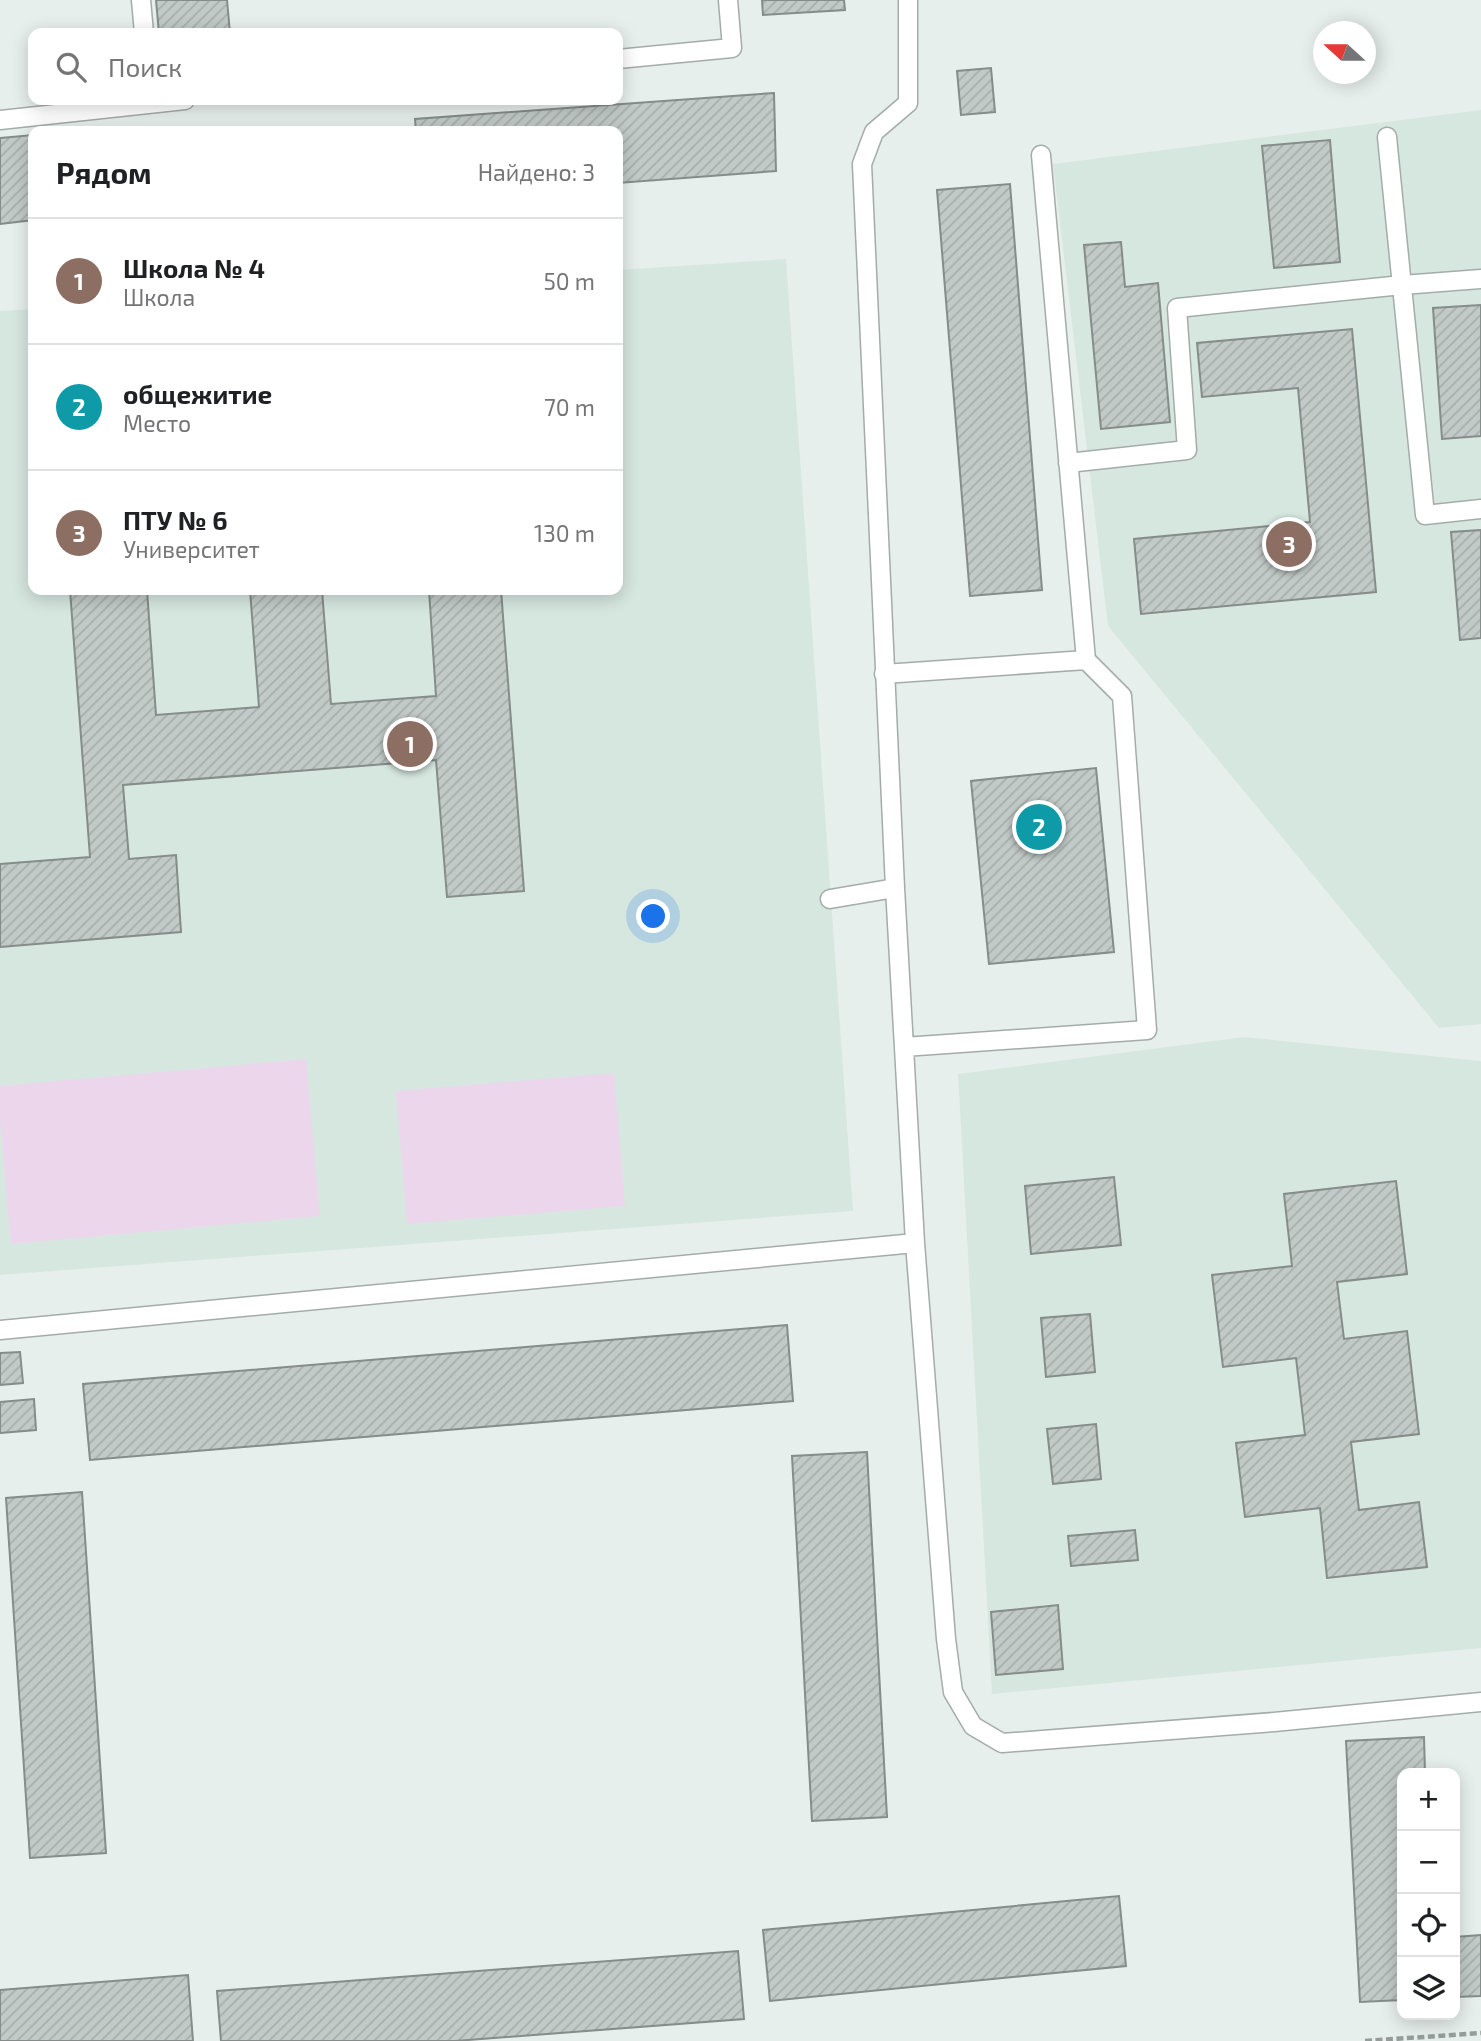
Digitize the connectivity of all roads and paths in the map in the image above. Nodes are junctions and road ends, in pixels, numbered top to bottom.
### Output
1 (141, 0) edge
2 (728, 0) edge
3 (908, 0) edge
4 (144, 28) edge
5 (623, 59) edge
6 (118, 105) edge
7 (0, 120) edge
8 (1387, 137) dead end
9 (1041, 155) dead end
10 (1481, 279) edge
11 (1402, 285) junction
12 (1069, 463) junction
13 (1481, 509) edge
14 (1086, 660) junction
15 (884, 674) junction
16 (895, 888) junction
17 (830, 899) dead end
18 (905, 1047) junction
19 (915, 1243) junction
20 (0, 1330) edge
21 (1481, 1702) edge
22 (1481, 2033) edge
23 (1365, 2041) edge

1 - 4 lane
2 - 5 lane
3 - 15 lane
6 - 7 lane
8 - 11 lane
9 - 12 lane
10 - 11 lane
11 - 12 lane
11 - 13 lane
12 - 14 lane
14 - 15 lane
14 - 18 lane
15 - 16 lane
16 - 17 lane
16 - 18 lane
18 - 19 lane
19 - 20 lane
19 - 21 lane
22 - 23 path

